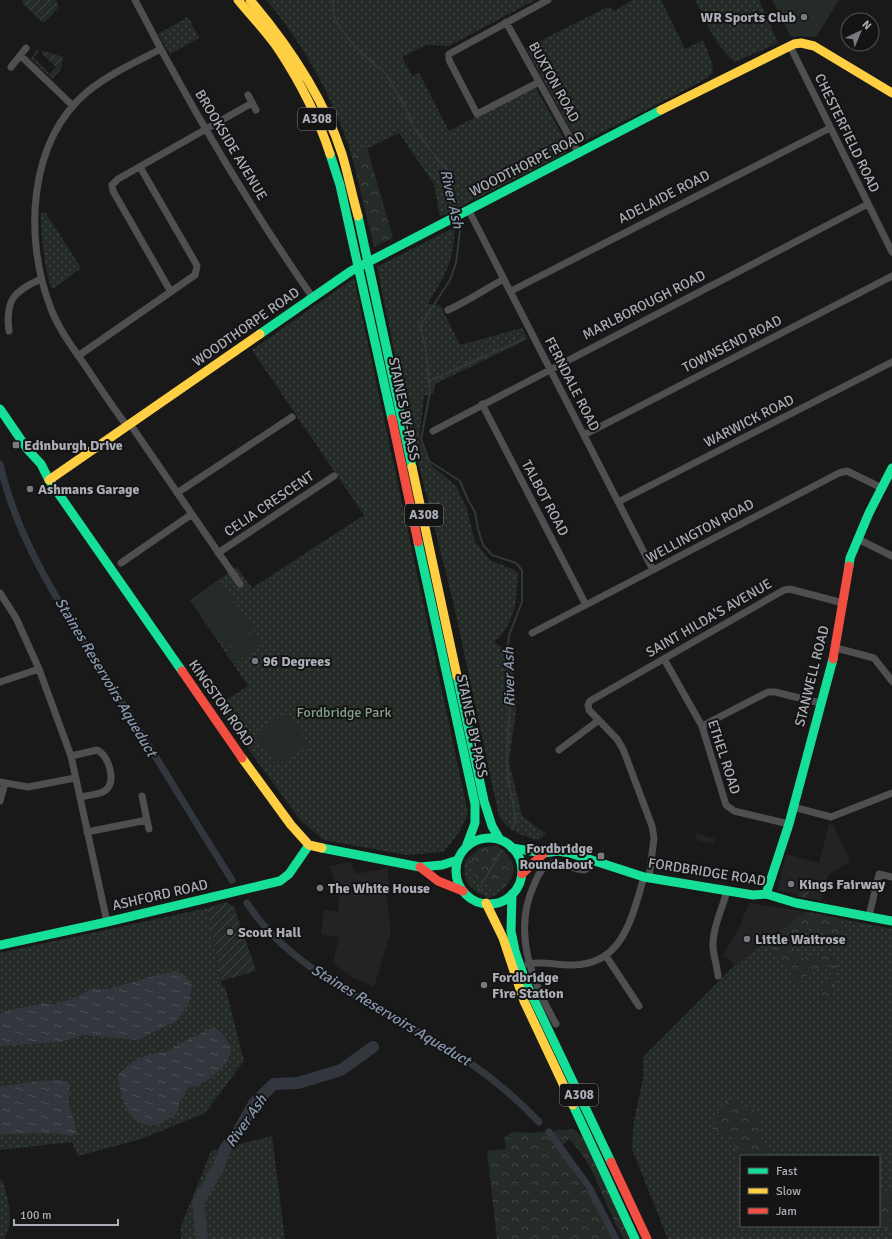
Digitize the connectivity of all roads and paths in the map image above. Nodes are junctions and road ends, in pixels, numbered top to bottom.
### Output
1 (135, 0) edge
2 (238, 0) edge
3 (250, 0) edge
4 (548, 0) edge
5 (506, 22) junction
6 (790, 46) junction
7 (26, 48) dead end
8 (160, 49) junction
9 (21, 56) junction
10 (11, 67) dead end
11 (539, 82) junction
12 (892, 92) edge
13 (248, 95) dead end
14 (252, 102) junction
15 (73, 106) junction
16 (256, 110) dead end
17 (830, 128) junction
18 (206, 129) junction
19 (579, 154) junction
20 (140, 167) junction
21 (868, 204) junction
22 (461, 213) junction
23 (892, 252) edge
24 (892, 276) edge
25 (42, 279) junction
26 (504, 279) junction
27 (511, 291) junction
28 (171, 292) junction
29 (313, 298) junction
30 (448, 310) dead end
31 (9, 331) dead end
32 (78, 356) junction
33 (892, 362) edge
34 (550, 369) junction
35 (482, 404) junction
36 (0, 409) edge
37 (292, 417) dead end
38 (128, 425) junction
39 (433, 431) dead end
40 (584, 435) junction
41 (892, 468) edge
42 (334, 476) dead end
43 (49, 480) junction
44 (882, 488) junction
45 (177, 493) junction
46 (618, 502) junction
47 (192, 514) junction
48 (858, 539) junction
49 (218, 553) junction
50 (892, 556) edge
51 (122, 563) dead end
52 (654, 570) junction
53 (240, 584) dead end
54 (0, 593) edge
55 (843, 603) junction
56 (586, 605) junction
57 (532, 633) dead end
58 (836, 648) junction
59 (664, 659) junction
60 (39, 669) junction
61 (892, 681) edge
62 (0, 682) edge
63 (820, 703) junction
64 (599, 720) junction
65 (702, 726) junction
66 (559, 750) dead end
67 (70, 756) junction
68 (75, 778) junction
69 (2, 783) edge
70 (892, 793) edge
71 (142, 796) dead end
72 (80, 797) junction
73 (0, 801) edge
74 (793, 807) junction
75 (147, 820) junction
76 (789, 824) junction
77 (149, 829) dead end
78 (87, 832) junction
79 (500, 840) junction
80 (309, 845) junction
81 (466, 847) junction
82 (512, 848) junction
83 (544, 853) junction
84 (458, 860) junction
85 (591, 860) junction
86 (420, 867) junction
87 (522, 874) junction
88 (892, 876) edge
89 (647, 878) junction
90 (727, 890) junction
91 (463, 891) junction
92 (512, 894) junction
93 (766, 894) junction
94 (486, 903) junction
95 (869, 916) junction
96 (892, 921) edge
97 (107, 922) junction
98 (0, 945) edge
99 (606, 956) junction
100 (528, 964) junction
101 (719, 971) dead end
102 (639, 1006) dead end
103 (556, 1024) dead end
104 (635, 1239) edge
105 (647, 1239) edge

1 - 8 street, BROOKSIDE AVENUE
2 - 81 main road, STAINES BY-PASS / A308
3 - 79 main road, STAINES BY-PASS / A308
4 - 5 street
5 - 11 street, BUXTON ROAD
5 - 11 street
6 - 12 main road, WOODTHORPE ROAD
6 - 17 street, CHESTERFIELD ROAD
6 - 19 main road, WOODTHORPE ROAD
7 - 9 street
8 - 15 street, CELIA CRESCENT
8 - 18 street, BROOKSIDE AVENUE
9 - 10 street
9 - 15 street
11 - 19 street, BUXTON ROAD
13 - 14 street
14 - 16 street
14 - 18 street
15 - 25 street, CELIA CRESCENT
17 - 21 street, CHESTERFIELD ROAD
17 - 27 street, ADELAIDE ROAD
18 - 20 street
18 - 29 street, BROOKSIDE AVENUE
19 - 22 main road, WOODTHORPE ROAD
20 - 28 street
20 - 28 street
21 - 23 street, CHESTERFIELD ROAD
21 - 34 street, MARLBOROUGH ROAD
22 - 26 street, FERNDALE ROAD
22 - 29 main road, WOODTHORPE ROAD
24 - 40 street, TOWNSEND ROAD
25 - 31 street
25 - 32 street, CELIA CRESCENT
26 - 27 street, FERNDALE ROAD
26 - 30 street
27 - 34 street, FERNDALE ROAD
28 - 32 street
29 - 38 main road, WOODTHORPE ROAD
32 - 38 street, CELIA CRESCENT
33 - 46 street, WARWICK ROAD
34 - 35 street, MARLBOROUGH ROAD
34 - 40 street, FERNDALE ROAD
35 - 39 street, MARLBOROUGH ROAD
35 - 56 street, TALBOT ROAD
36 - 43 main road, KINGSTON ROAD
37 - 45 street
38 - 43 main road, WOODTHORPE ROAD
38 - 45 street, CELIA CRESCENT
40 - 46 street, FERNDALE ROAD
41 - 44 main road, STANWELL ROAD
42 - 49 street, CELIA CRESCENT
43 - 80 main road, KINGSTON ROAD
44 - 48 main road, STANWELL ROAD
44 - 52 street, WELLINGTON ROAD
45 - 47 street, CELIA CRESCENT
46 - 52 street, FERNDALE ROAD
47 - 49 street, CELIA CRESCENT
47 - 51 street
48 - 50 street
48 - 55 main road, STANWELL ROAD
49 - 53 street, CELIA CRESCENT
52 - 56 street, WELLINGTON ROAD
54 - 60 street
55 - 58 main road, STANWELL ROAD
55 - 59 street, SAINT HILDA'S AVENUE
56 - 57 street, WELLINGTON ROAD
58 - 61 street
58 - 63 main road, STANWELL ROAD
59 - 64 street, SAINT HILDA'S AVENUE
59 - 65 street, ETHEL ROAD
60 - 62 street
60 - 67 street
63 - 65 street
63 - 74 main road, STANWELL ROAD
64 - 66 street
64 - 89 street
65 - 76 street, ETHEL ROAD
67 - 68 street
67 - 72 street
68 - 69 street
68 - 72 street
69 - 73 street
70 - 74 street
71 - 75 street
72 - 78 street
74 - 76 main road, STANWELL ROAD
75 - 77 street
75 - 78 street
76 - 93 main road, STANWELL ROAD
78 - 97 street
79 - 81 main road
79 - 82 main road
80 - 86 main road
80 - 97 main road, ASHFORD ROAD
81 - 84 main road
82 - 83 main road, FORDBRIDGE ROAD
82 - 87 main road
83 - 85 main road, FORDBRIDGE ROAD
83 - 87 main road
84 - 86 main road
84 - 91 main road
85 - 89 main road, FORDBRIDGE ROAD
85 - 100 street
86 - 91 main road
87 - 92 main road
88 - 95 street
89 - 90 main road, FORDBRIDGE ROAD
89 - 99 street
90 - 93 main road, FORDBRIDGE ROAD
90 - 101 street
91 - 94 main road
92 - 94 main road
92 - 105 main road, A308
93 - 95 main road, FORDBRIDGE ROAD
94 - 104 main road, A308
95 - 96 main road, FORDBRIDGE ROAD
97 - 98 main road, ASHFORD ROAD
99 - 100 street
99 - 102 street
100 - 103 street

